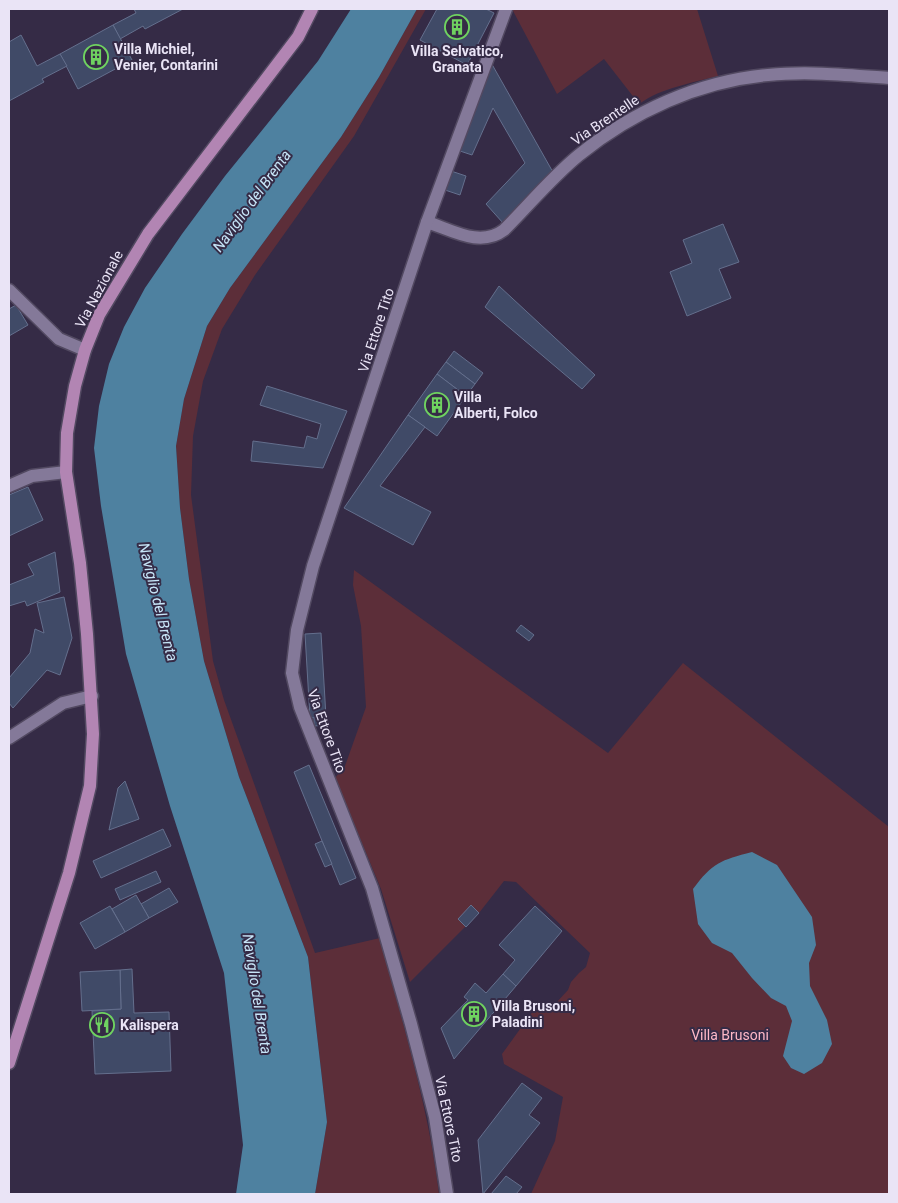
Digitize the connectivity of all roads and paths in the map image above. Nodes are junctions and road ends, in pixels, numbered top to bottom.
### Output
1 (312, 9) edge
2 (506, 9) edge
3 (889, 78) edge
4 (427, 222) junction
5 (9, 290) edge
6 (85, 350) junction
7 (66, 472) junction
8 (9, 486) edge
9 (92, 696) junction
10 (9, 738) edge
11 (9, 1063) edge
12 (446, 1194) edge

1 - 6 main road, Via Nazionale
2 - 4 street, Via Ettore Tito
3 - 4 street, Via Brentelle
4 - 12 street, Via Ettore Tito
5 - 6 street
6 - 7 main road, Via Nazionale
7 - 8 street
7 - 9 main road, Via Nazionale
9 - 10 street
9 - 11 main road, Via Nazionale

